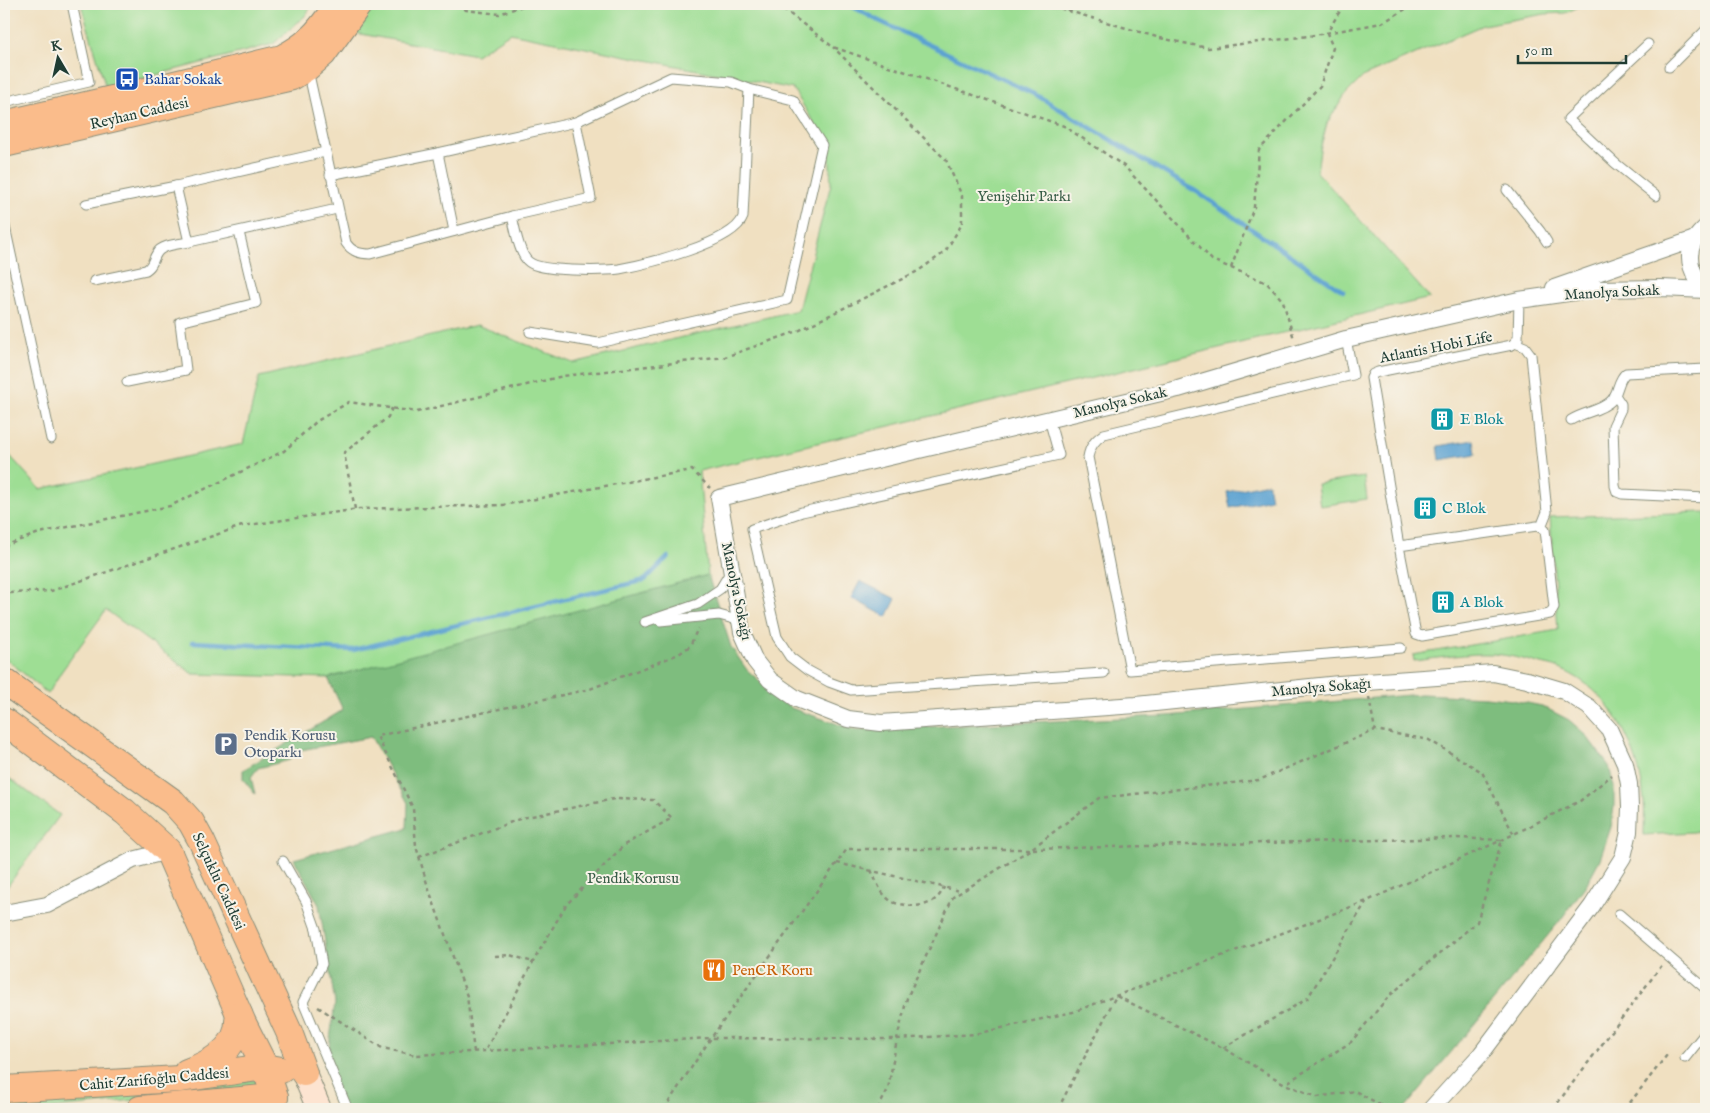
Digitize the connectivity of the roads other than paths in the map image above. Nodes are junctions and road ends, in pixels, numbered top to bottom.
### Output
1 (72, 4) edge
2 (337, 4) edge
3 (359, 4) edge
4 (1706, 30) edge
5 (1648, 44) dead end
6 (302, 59) junction
7 (1669, 67) dead end
8 (749, 89) junction
9 (9, 116) edge
10 (576, 122) junction
11 (325, 152) junction
12 (438, 153) junction
13 (330, 175) junction
14 (176, 186) junction
15 (1507, 190) dead end
16 (1656, 196) dead end
17 (86, 204) dead end
18 (337, 209) junction
19 (512, 216) junction
20 (4, 222) edge
21 (454, 231) junction
22 (239, 232) junction
23 (1701, 233) edge
24 (189, 242) junction
25 (1547, 242) dead end
26 (6, 245) edge
27 (94, 281) dead end
28 (1706, 288) edge
29 (1519, 300) junction
30 (530, 332) dead end
31 (1346, 339) junction
32 (1516, 343) junction
33 (1706, 369) edge
34 (127, 382) dead end
35 (1615, 395) junction
36 (1049, 418) junction
37 (1571, 420) dead end
38 (51, 439) dead end
39 (720, 498) joint
40 (1706, 498) edge
41 (1541, 527) junction
42 (1399, 546) junction
43 (732, 570) junction
44 (741, 621) junction
45 (1401, 648) dead end
46 (1104, 673) dead end
47 (4, 681) edge
48 (4, 722) edge
49 (168, 851) junction
50 (283, 862) dead end
51 (4, 913) edge
52 (1619, 914) dead end
53 (1706, 989) edge
54 (239, 1014) junction
55 (1706, 1032) edge
56 (1686, 1058) dead end
57 (265, 1067) junction
58 (304, 1073) junction
59 (163, 1080) junction
60 (4, 1089) edge
61 (278, 1103) edge
62 (140, 1109) edge
63 (319, 1109) edge
64 (345, 1109) edge
65 (1431, 1109) edge

1 - 9 lane
2 - 6 main road, Reyhan Caddesi
3 - 6 main road, Reyhan Caddesi
4 - 7 lane
5 - 16 lane
6 - 9 main road, Reyhan Caddesi
6 - 11 lane
8 - 10 lane
8 - 19 lane
8 - 30 lane
10 - 12 lane
10 - 19 lane
11 - 13 lane
11 - 14 lane
12 - 13 lane
12 - 21 lane
13 - 18 lane
14 - 17 lane
14 - 24 lane
15 - 25 lane
18 - 21 lane
18 - 22 lane
19 - 21 lane
20 - 26 lane
22 - 24 lane
22 - 34 lane
23 - 28 street
23 - 29 street, Manolya Sokak
24 - 27 lane
26 - 38 lane
28 - 29 street, Manolya Sokak
29 - 31 street, Manolya Sokak
29 - 32 lane, Atlantis Hobi Life
31 - 36 street, Manolya Sokak
31 - 45 lane
32 - 41 lane
32 - 42 lane, Atlantis Hobi Life
33 - 35 lane
35 - 37 lane
35 - 40 lane
36 - 39 street, Manolya Sokak
36 - 46 lane
39 - 43 street, Manolya Sokağı
41 - 42 lane
41 - 42 lane, Atlantis Hobi Life
43 - 44 street, Manolya Sokağı
43 - 44 lane
44 - 65 street, Manolya Sokağı
47 - 58 main road, Selçuklu Caddesi
48 - 49 main road
49 - 51 street
49 - 54 main road
50 - 64 lane
52 - 53 lane
54 - 57 main road
54 - 59 main road
55 - 56 lane
57 - 58 main road, Cahit Zarifoğlu Caddesi
57 - 59 main road, Cahit Zarifoğlu Caddesi
57 - 61 main road
58 - 61 main road
58 - 63 main road, Selçuklu Caddesi
59 - 60 main road, Cahit Zarifoğlu Caddesi
61 - 62 main road, Cahit Zarifoğlu Caddesi

